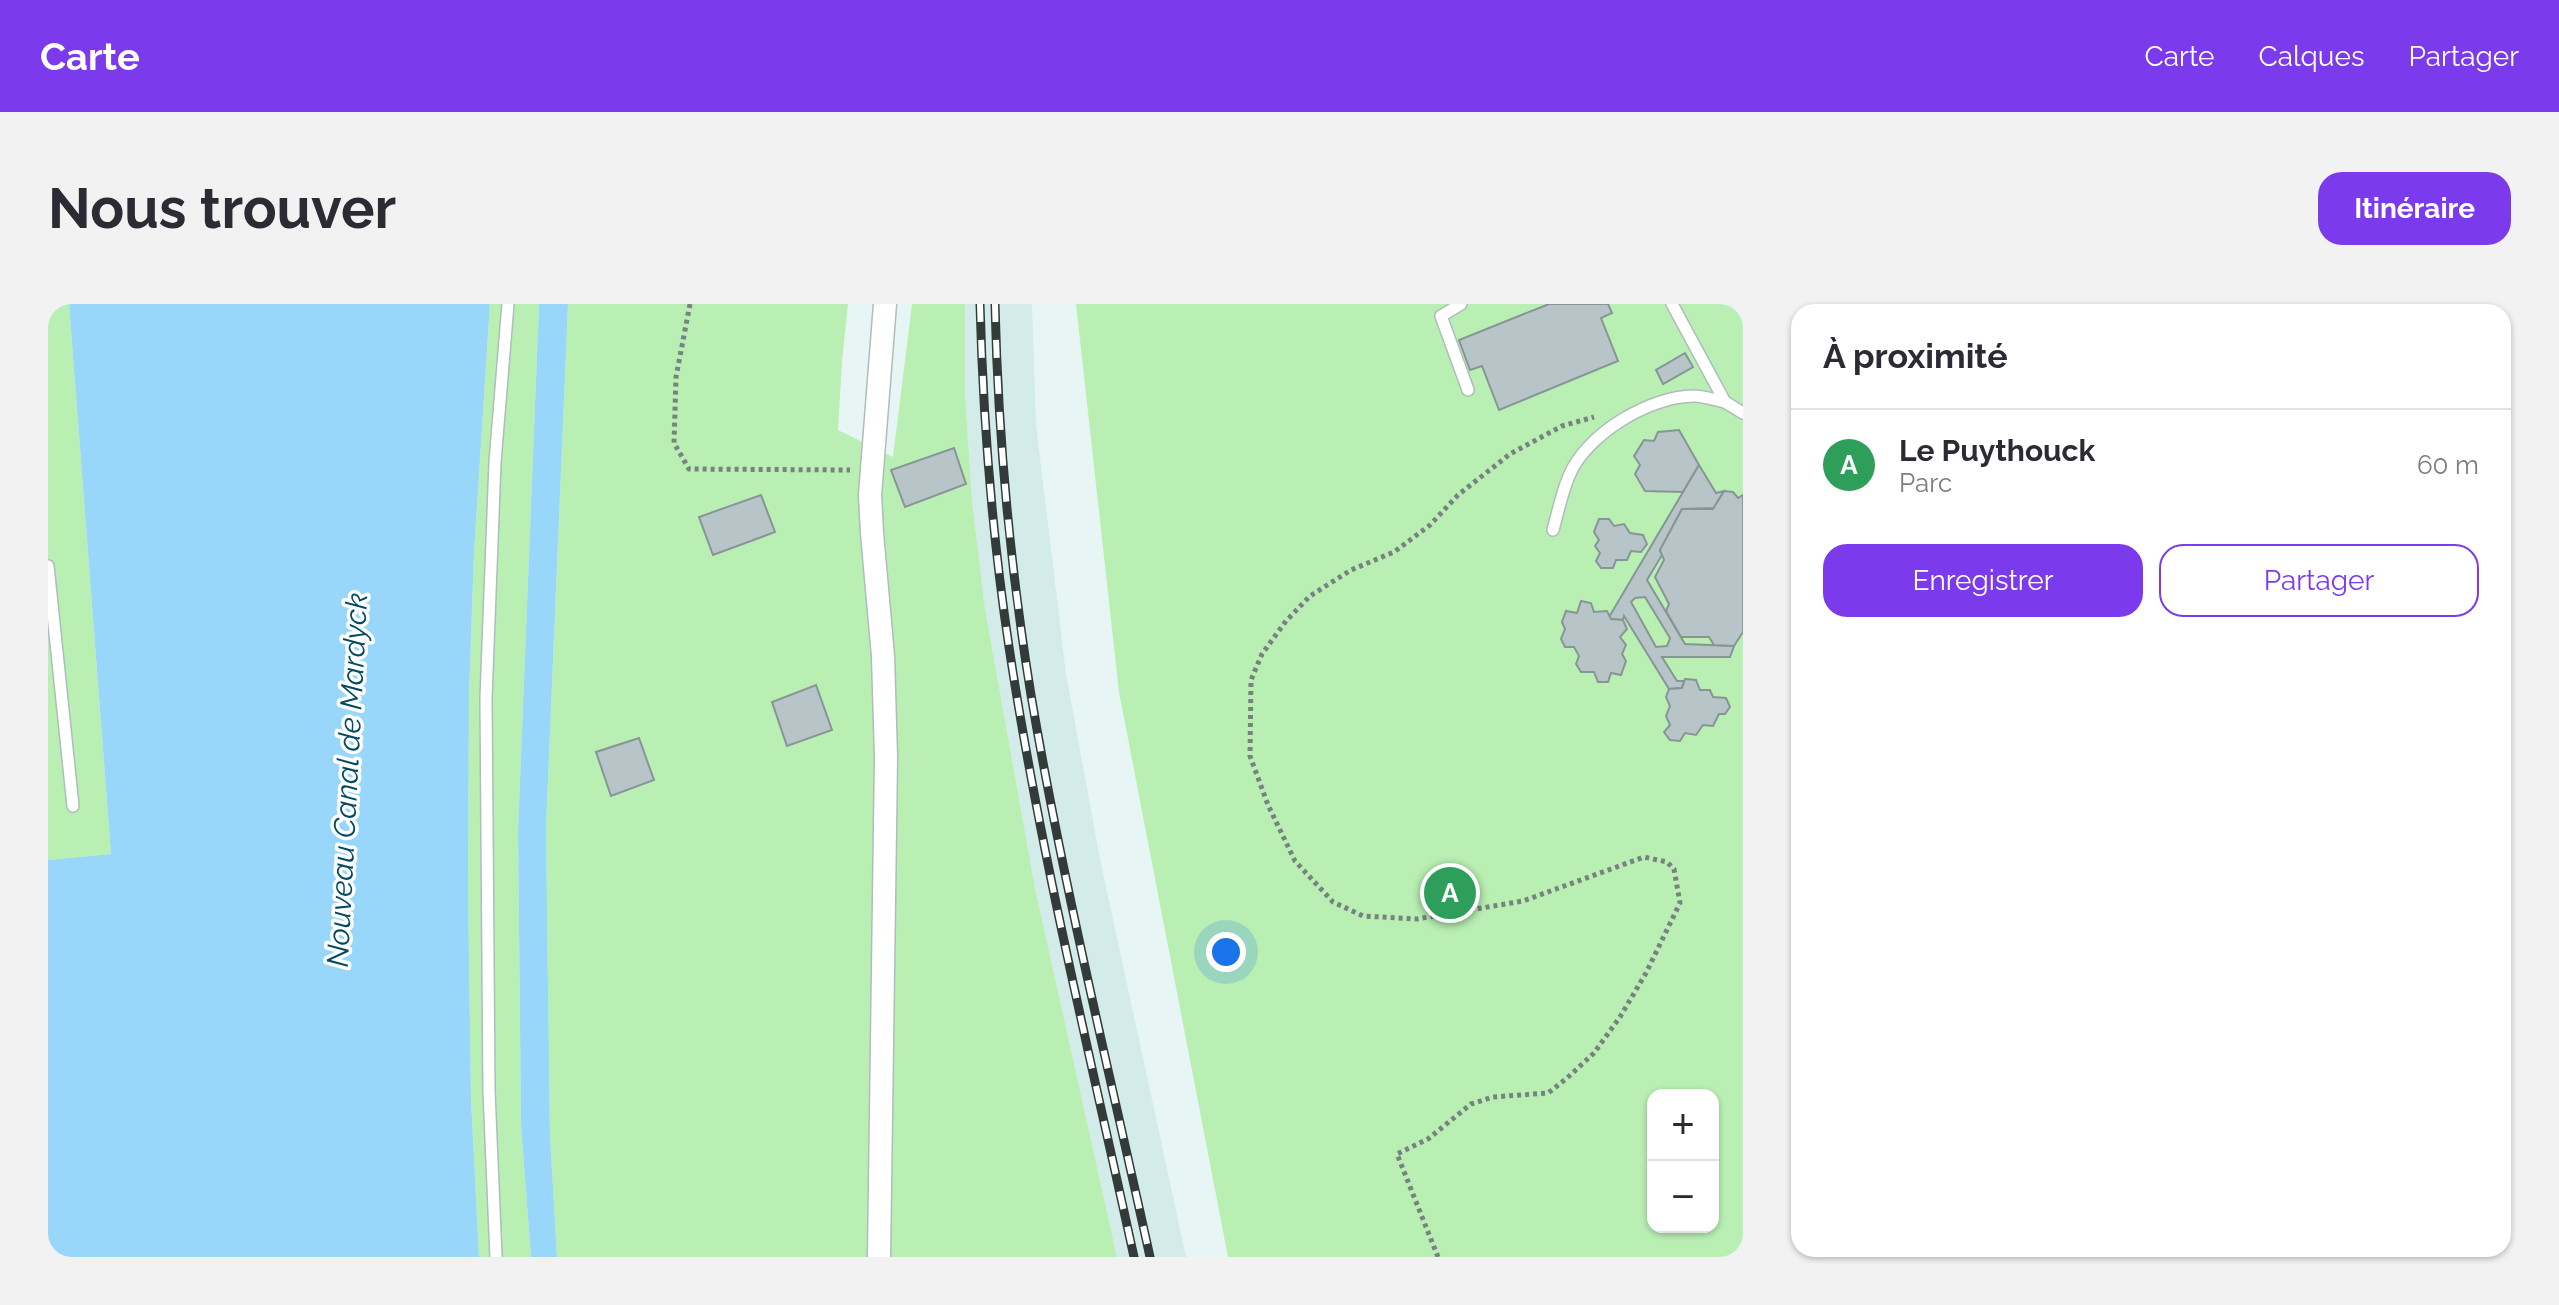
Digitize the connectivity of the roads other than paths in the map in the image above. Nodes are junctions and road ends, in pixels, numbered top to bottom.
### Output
1 (508, 304) edge
2 (885, 304) edge
3 (1461, 304) edge
4 (1672, 304) edge
5 (1468, 390) dead end
6 (1725, 402) junction
7 (1743, 413) edge
8 (1553, 530) dead end
9 (48, 566) edge
10 (73, 806) dead end
11 (496, 1257) edge
12 (879, 1257) edge

1 - 11 lane
2 - 12 street
3 - 5 lane
4 - 6 lane
6 - 7 lane
6 - 8 lane
9 - 10 lane

